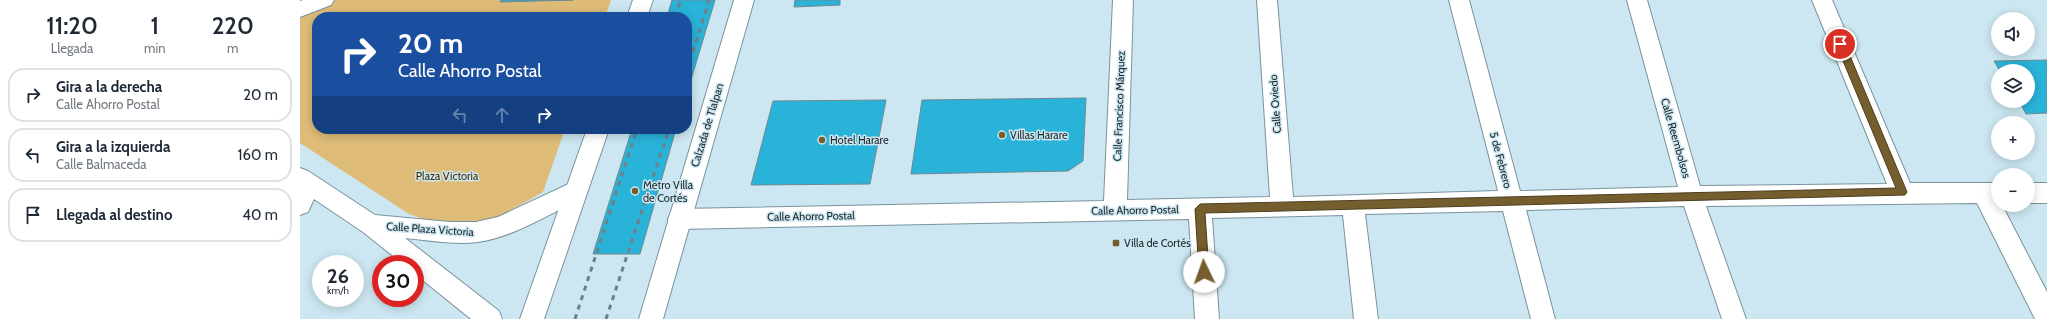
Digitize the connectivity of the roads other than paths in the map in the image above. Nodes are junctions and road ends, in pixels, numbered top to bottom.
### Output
1 (324, 0) edge
2 (643, 0) edge
3 (744, 0) edge
4 (1123, 0) edge
5 (1267, 0) edge
6 (1459, 0) edge
7 (1637, 0) edge
8 (1822, 0) edge
9 (300, 9) edge
10 (639, 12) edge
11 (596, 134) edge
12 (303, 190) edge
13 (575, 191) junction
14 (1902, 192) junction
15 (1991, 193) edge
16 (2035, 193) edge
17 (2047, 193) edge
18 (1692, 197) junction
19 (1511, 200) junction
20 (1352, 205) junction
21 (1282, 207) junction
22 (1200, 209) junction
23 (1115, 211) junction
24 (2000, 212) edge
25 (679, 219) junction
26 (371, 225) junction
27 (2047, 317) edge
28 (490, 319) edge
29 (532, 319) edge
30 (651, 319) edge
31 (1207, 319) edge
32 (1366, 319) edge
33 (1543, 319) edge
34 (1734, 319) edge

1 - 9 main road
2 - 10 main road
3 - 25 main road, Calzada de Tlalpan
4 - 23 main road, Calle Francisco Márquez
5 - 21 main road, Calle Oviedo
6 - 19 main road, 5 de Febrero
7 - 18 main road, Calle Reembolsos
8 - 14 main road
11 - 13 main road
12 - 26 main road, Calle Plaza Victoria
13 - 26 main road, Calle Plaza Victoria
13 - 29 main road
14 - 15 main road, Calle Ahorro Postal
14 - 18 main road, Calle Ahorro Postal
16 - 17 main road
18 - 19 main road, Calle Ahorro Postal
18 - 34 main road, Calle Reembolsos
19 - 20 main road, Calle Ahorro Postal
19 - 33 main road, 5 de Febrero
20 - 21 main road, Calle Ahorro Postal
20 - 32 main road
21 - 22 main road, Calle Ahorro Postal
22 - 23 main road, Calle Ahorro Postal
22 - 31 main road
23 - 25 main road, Calle Ahorro Postal
24 - 27 main road
25 - 30 main road, Calzada de Tlalpan
26 - 28 main road, Calle Plaza Victoria

